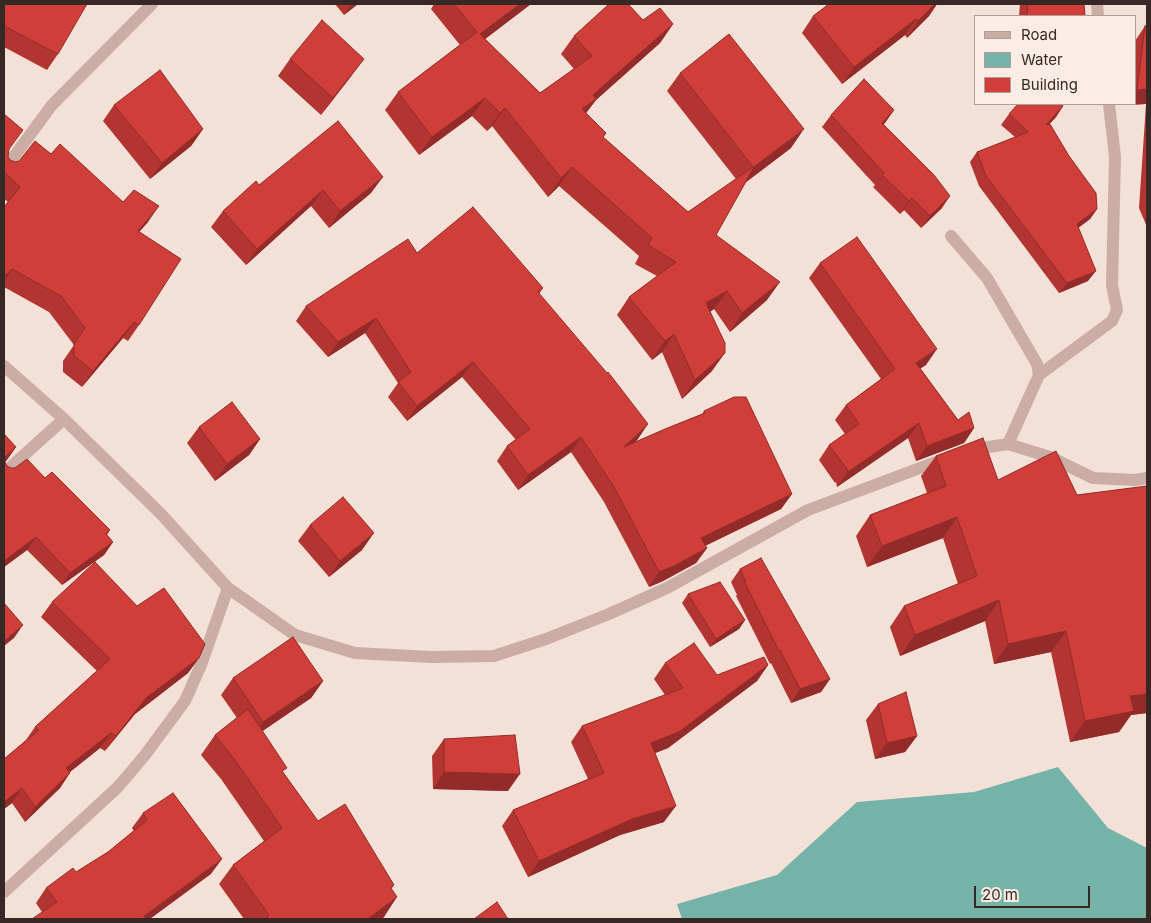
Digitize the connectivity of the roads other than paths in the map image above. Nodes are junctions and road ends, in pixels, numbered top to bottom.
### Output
1 (152, 4) edge
2 (1109, 105) edge
3 (4, 170) edge
4 (951, 236) dead end
5 (4, 366) edge
6 (1039, 375) junction
7 (64, 419) junction
8 (1008, 444) junction
9 (4, 473) edge
10 (1147, 478) edge
11 (228, 588) junction
12 (4, 892) edge

1 - 3 street
2 - 6 street
4 - 6 street
5 - 7 street
6 - 8 street
7 - 9 street
7 - 11 street
8 - 10 street
8 - 11 street
11 - 12 street

